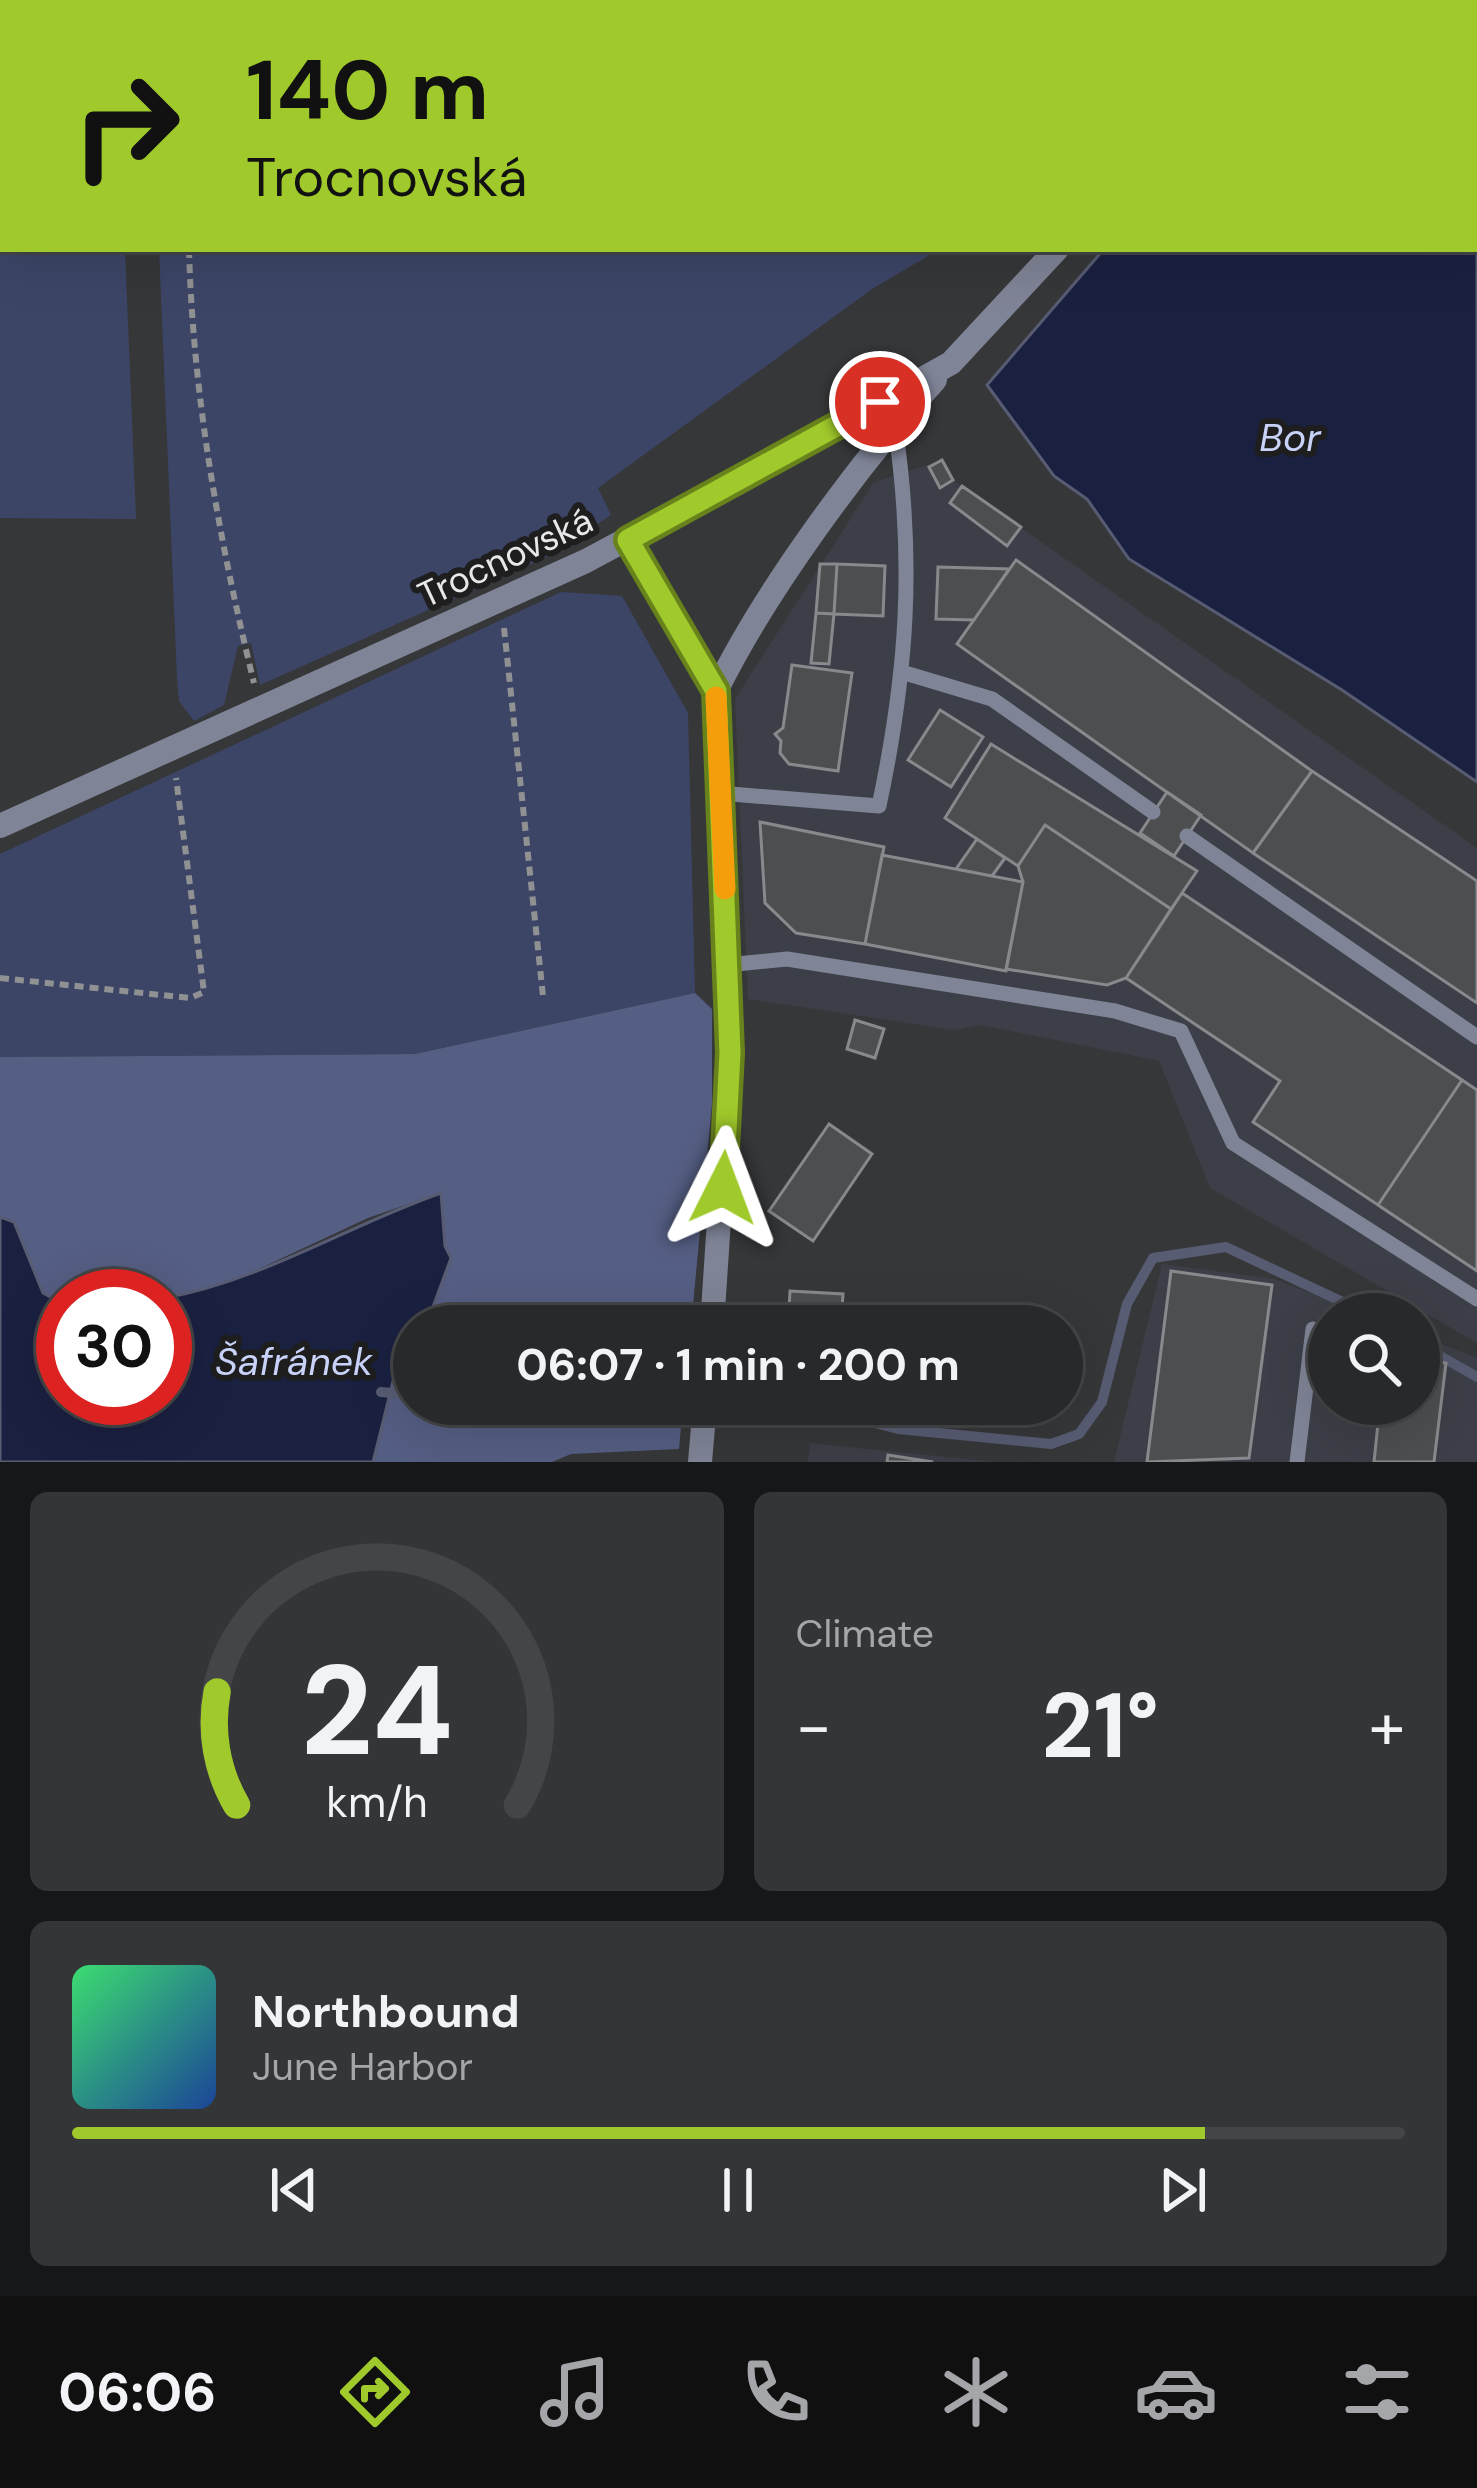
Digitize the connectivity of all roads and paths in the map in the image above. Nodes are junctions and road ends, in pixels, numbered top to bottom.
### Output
1 (189, 252) edge
2 (1054, 252) edge
3 (951, 363) junction
4 (895, 424) junction
5 (628, 540) junction
6 (490, 604) junction
7 (905, 673) junction
8 (716, 691) junction
9 (260, 708) junction
10 (166, 750) junction
11 (719, 793) junction
12 (1154, 812) dead end
13 (0, 826) edge
14 (1187, 836) dead end
15 (727, 965) junction
16 (0, 978) edge
17 (543, 996) dead end
18 (1477, 1037) edge
19 (1477, 1299) edge
20 (713, 1305) edge
21 (1308, 1371) edge
22 (703, 1425) edge
23 (700, 1462) edge
24 (1297, 1462) edge

1 - 9 path
2 - 3 street, Trocnovská
3 - 4 street
3 - 5 street, Trocnovská
4 - 7 lane
4 - 8 street
5 - 6 street, Trocnovská
5 - 8 street
6 - 9 street, Trocnovská
6 - 17 path
7 - 11 lane
7 - 12 lane
8 - 11 street
9 - 10 street, Trocnovská
10 - 13 street, Trocnovská
10 - 16 path
11 - 15 street
14 - 18 lane
15 - 19 lane
15 - 20 street
21 - 24 lane
22 - 23 street

